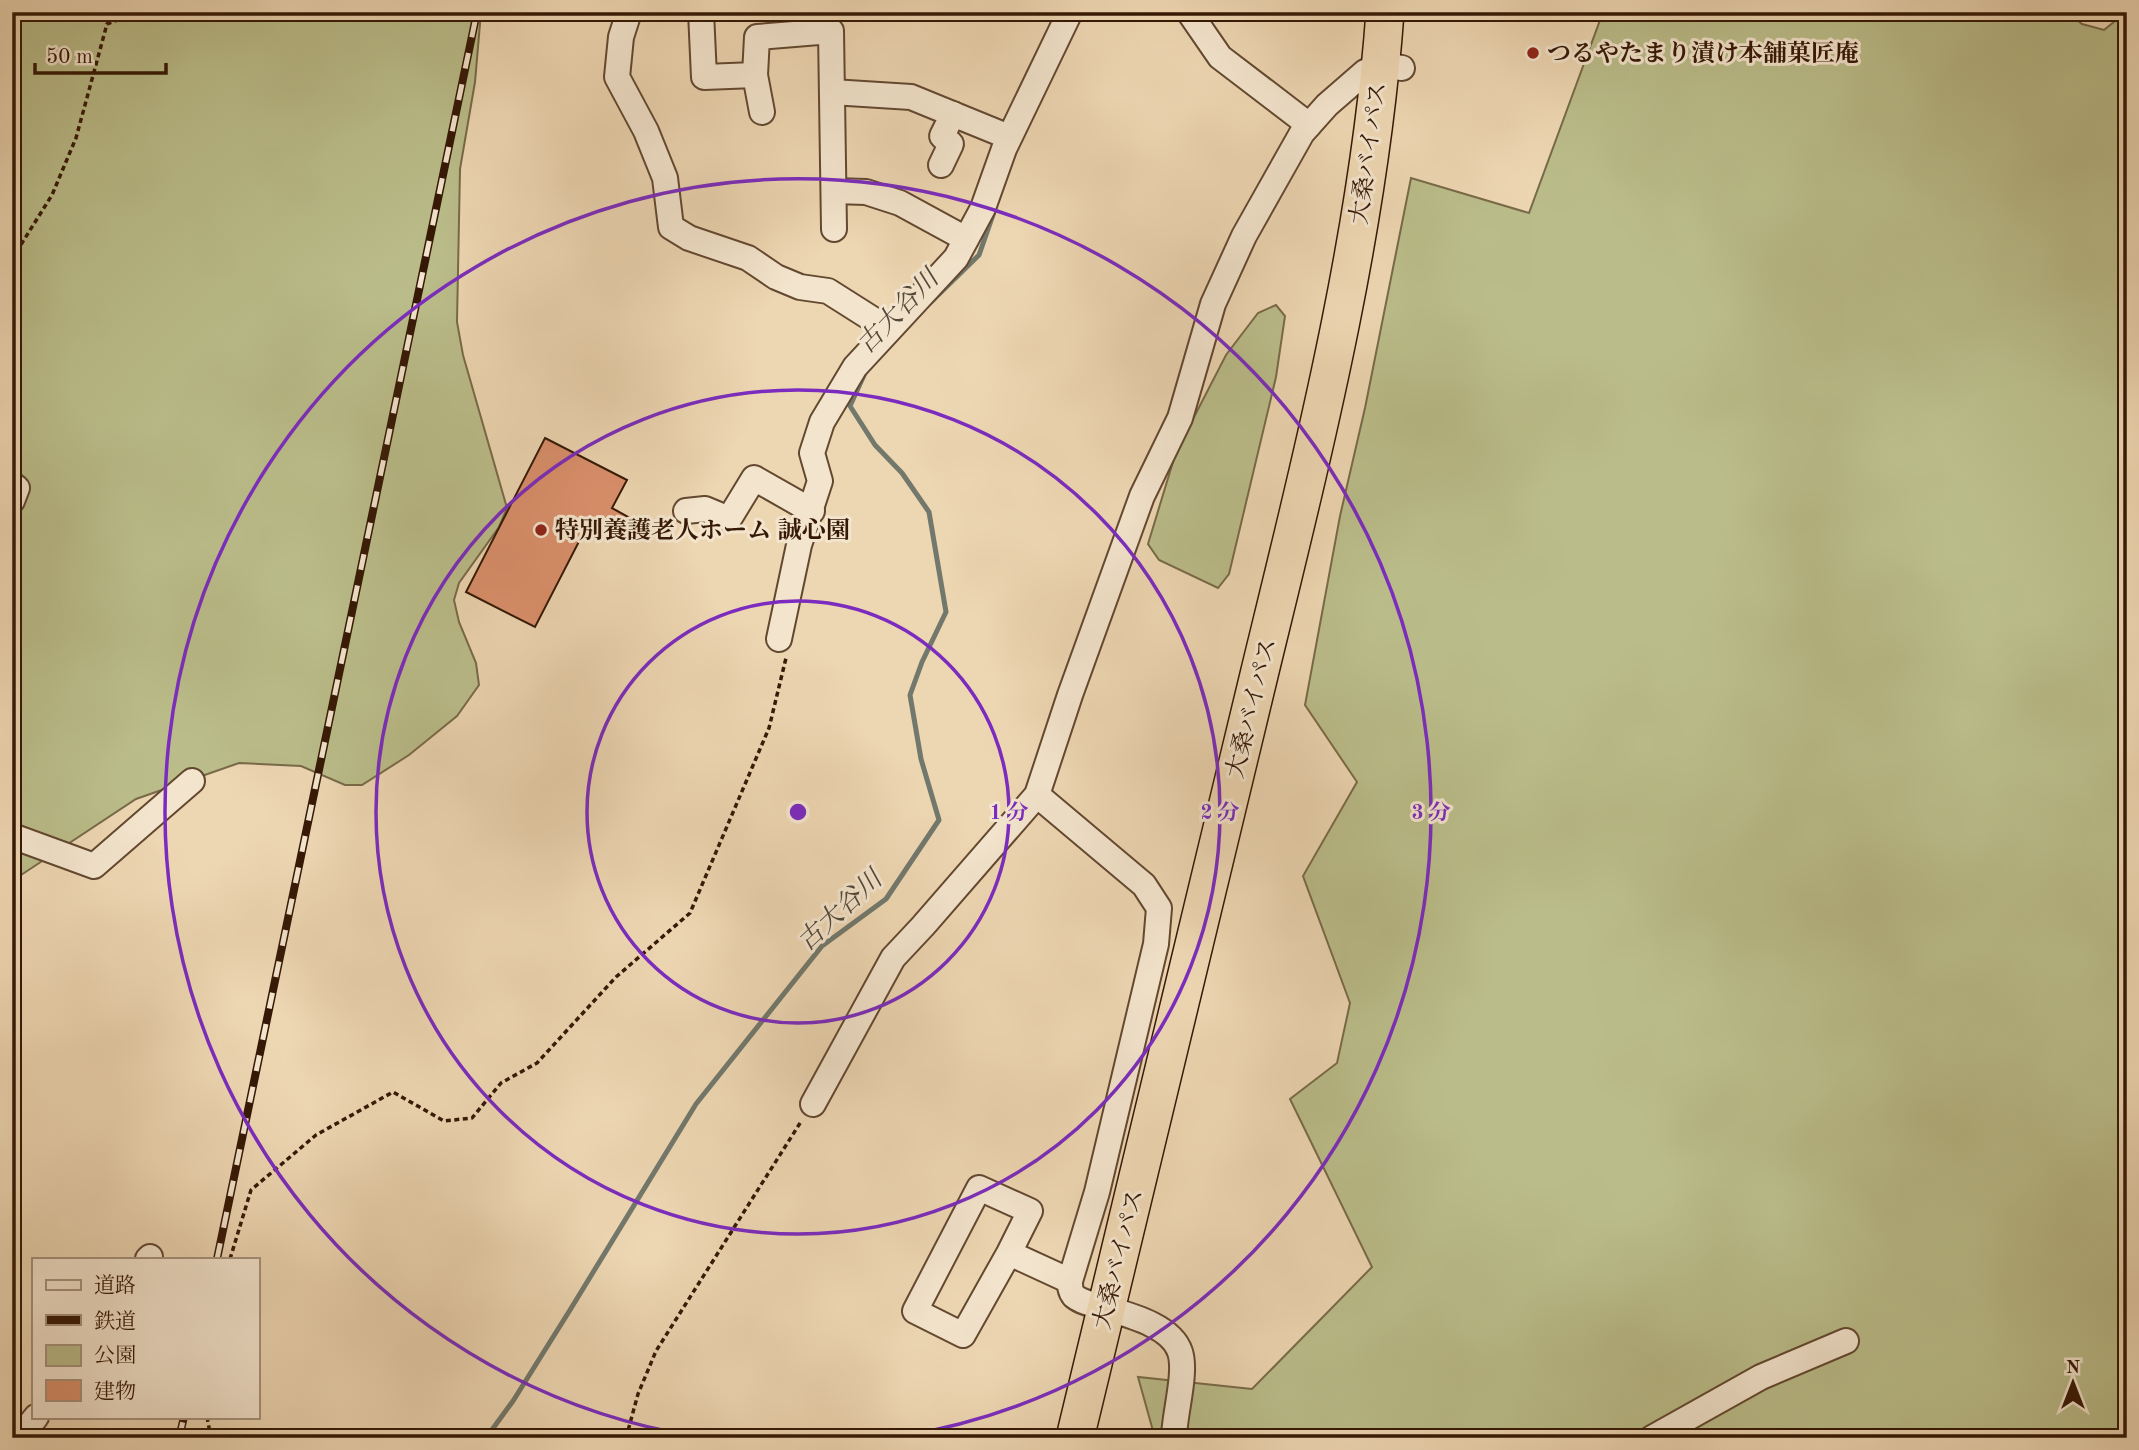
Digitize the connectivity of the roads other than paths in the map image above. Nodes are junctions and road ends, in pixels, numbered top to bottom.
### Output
1 (629, 12) edge
2 (701, 12) edge
3 (1070, 12) edge
4 (1189, 12) edge
5 (1385, 12) edge
6 (1408, 12) edge
7 (1391, 67) junction
8 (755, 75) junction
9 (832, 92) junction
10 (762, 112) dead end
11 (953, 114) junction
12 (1309, 125) junction
13 (1009, 137) junction
14 (941, 165) dead end
15 (834, 191) junction
16 (834, 229) dead end
17 (966, 239) junction
18 (888, 329) junction
19 (12, 484) edge
20 (12, 501) edge
21 (686, 511) dead end
22 (812, 511) junction
23 (779, 639) road end
24 (192, 781) dead end
25 (1037, 795) junction
26 (12, 836) edge
27 (813, 1104) road end
28 (1009, 1252) junction
29 (1070, 1281) junction
30 (1117, 1311) junction
31 (1846, 1341) dead end
32 (35, 1418) edge
33 (19, 1438) edge
34 (1075, 1438) edge
35 (1098, 1438) edge
36 (1174, 1438) edge
37 (1652, 1438) edge

1 - 18 street
2 - 8 street
3 - 13 street
4 - 12 street
5 - 7 highway, 大桑バイパス
6 - 7 highway, 大桑バイパス
7 - 12 street
7 - 30 highway, 大桑バイパス
8 - 9 street
8 - 10 street
9 - 11 street
9 - 15 street
11 - 13 street
11 - 14 street
12 - 25 street
13 - 17 street
15 - 16 street
15 - 17 street
17 - 18 street
18 - 22 street
19 - 20 street
21 - 22 street
22 - 23 street
24 - 26 street
25 - 27 street
25 - 29 street
28 - 28 street
28 - 29 street
29 - 30 street
30 - 34 highway, 大桑バイパス
30 - 35 highway, 大桑バイパス
30 - 36 street
31 - 37 street
32 - 33 street

